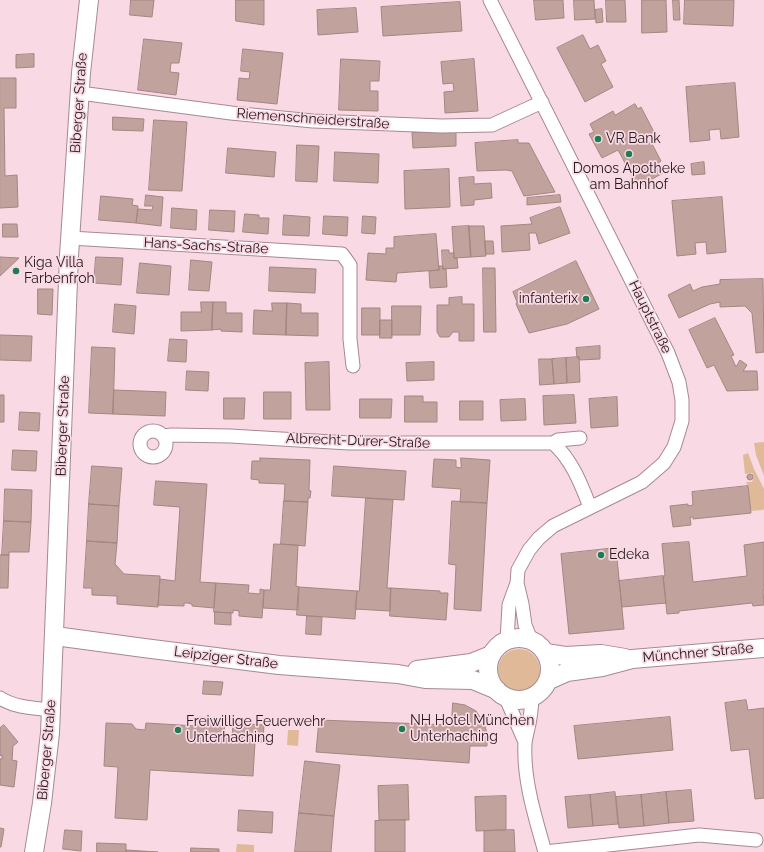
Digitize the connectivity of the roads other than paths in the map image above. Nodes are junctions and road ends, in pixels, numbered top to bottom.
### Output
1 (89, 0) edge
2 (490, 0) edge
3 (80, 93) junction
4 (542, 102) junction
5 (70, 238) junction
6 (353, 366) dead end
7 (163, 436) dead end
8 (553, 443) junction
9 (566, 457) junction
10 (590, 507) junction
11 (517, 584) junction
12 (55, 636) junction
13 (531, 640) junction
14 (507, 641) junction
15 (764, 648) edge
16 (546, 653) junction
17 (491, 655) junction
18 (632, 659) junction
19 (398, 674) junction
20 (549, 680) junction
21 (501, 693) junction
22 (532, 697) junction
23 (0, 698) edge
24 (52, 710) junction
25 (525, 742) junction
26 (756, 840) dead end
27 (34, 852) edge
28 (545, 852) edge

1 - 3 main road, Biberger Straße
2 - 4 street, Hauptstraße
3 - 4 street, Riemenschneiderstraße
3 - 5 main road, Biberger Straße
4 - 10 street, Hauptstraße
5 - 6 street, Hans-Sachs-Straße
5 - 12 main road, Biberger Straße
7 - 8 street, Albrecht-Dürer-Straße
8 - 9 street
8 - 9 street, Albrecht-Dürer-Straße
9 - 10 street
10 - 11 street, Hauptstraße
11 - 13 street, Hauptstraße
11 - 14 street, Hauptstraße
12 - 19 main road, Leipziger Straße
12 - 24 main road, Biberger Straße
13 - 14 main road
13 - 16 main road
14 - 17 main road
15 - 18 main road, Münchner Straße
16 - 18 main road, Münchner Straße
16 - 20 main road
17 - 19 main road, Leipziger Straße
17 - 21 main road
18 - 20 main road, Münchner Straße
19 - 21 main road, Leipziger Straße
20 - 22 main road
21 - 22 main road
21 - 25 street
22 - 25 street
23 - 24 street
24 - 27 main road, Biberger Straße
25 - 28 street
26 - 28 street

